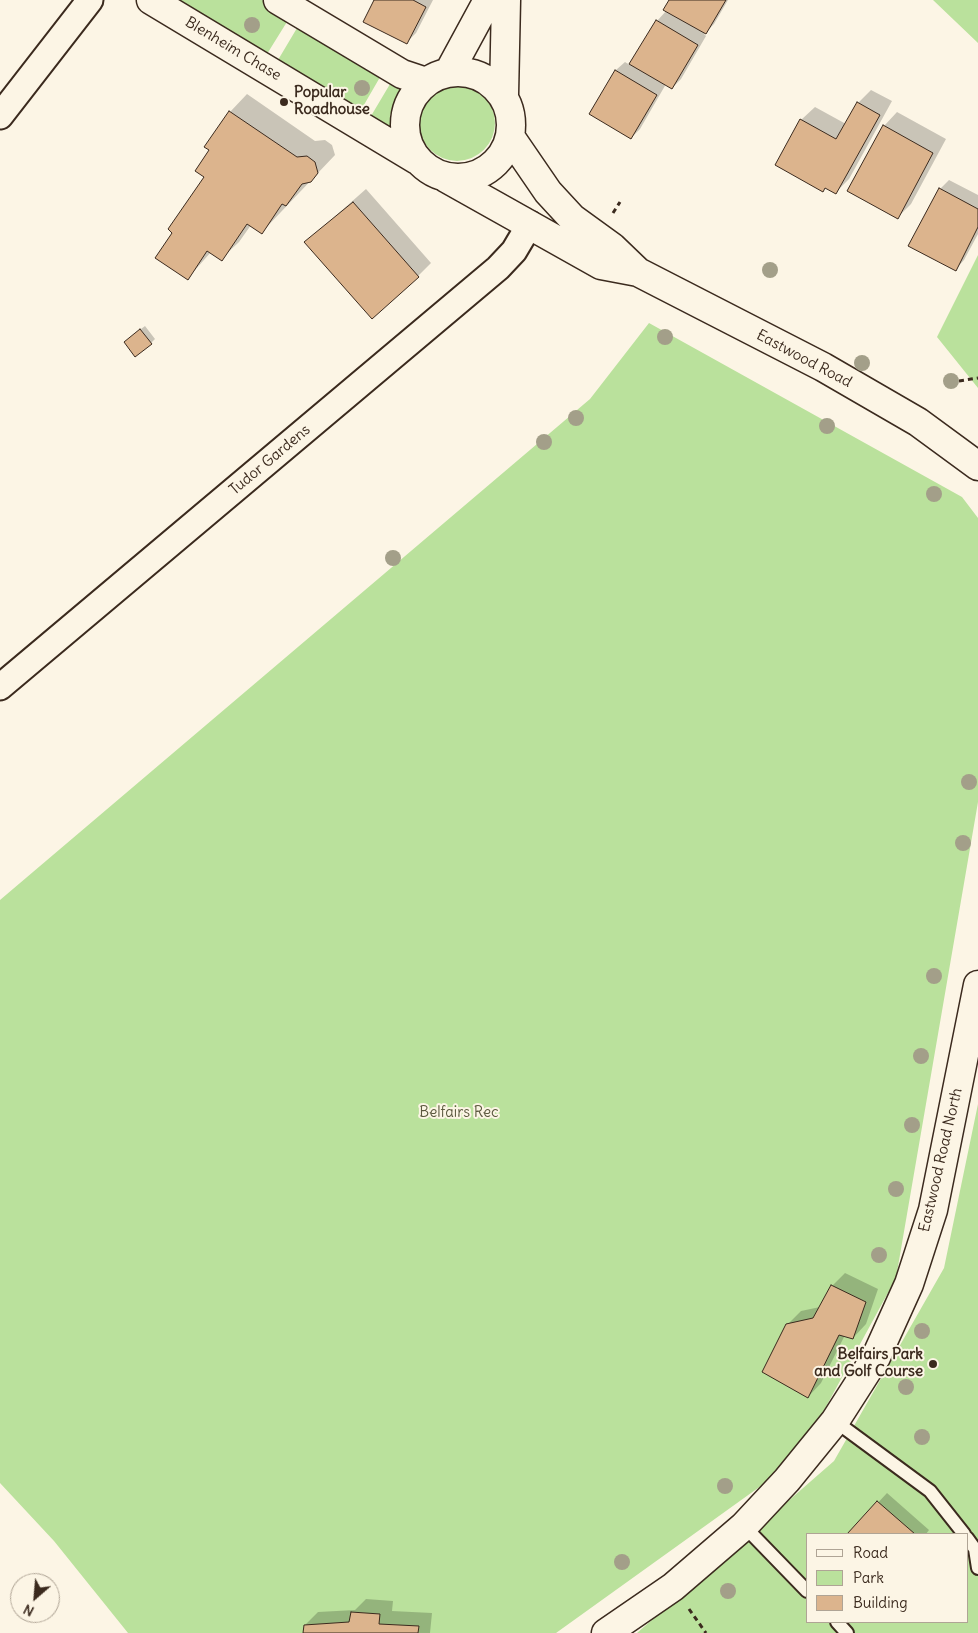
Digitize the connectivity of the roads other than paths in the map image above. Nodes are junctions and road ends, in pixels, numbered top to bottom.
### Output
1 (90, 0) edge
2 (151, 0) edge
3 (278, 0) edge
4 (488, 0) edge
5 (506, 0) edge
6 (437, 77) junction
7 (504, 95) junction
8 (0, 116) edge
9 (510, 138) junction
10 (418, 160) junction
11 (446, 178) junction
12 (530, 224) junction
13 (638, 272) junction
14 (971, 460) edge
15 (0, 687) edge
16 (978, 985) edge
17 (835, 1421) junction
18 (744, 1526) junction
19 (963, 1533) edge
20 (968, 1539) edge
21 (978, 1568) edge
22 (806, 1590) edge
23 (838, 1623) edge
24 (606, 1633) edge
25 (847, 1633) edge

1 - 8 street
2 - 10 street, Blenheim Chase
3 - 6 street
4 - 6 street
5 - 7 street
6 - 7 street
6 - 10 street
7 - 9 street
9 - 11 street
9 - 13 street, Eastwood Road
10 - 11 street
11 - 12 street, Eastwood Road
12 - 13 street, Eastwood Road
12 - 15 street, Tudor Gardens
13 - 14 street, Eastwood Road
16 - 17 street, Eastwood Road North
17 - 18 street, Eastwood Road North
17 - 19 lane
18 - 22 lane
18 - 24 street, Eastwood Road North
20 - 21 lane
23 - 25 lane

